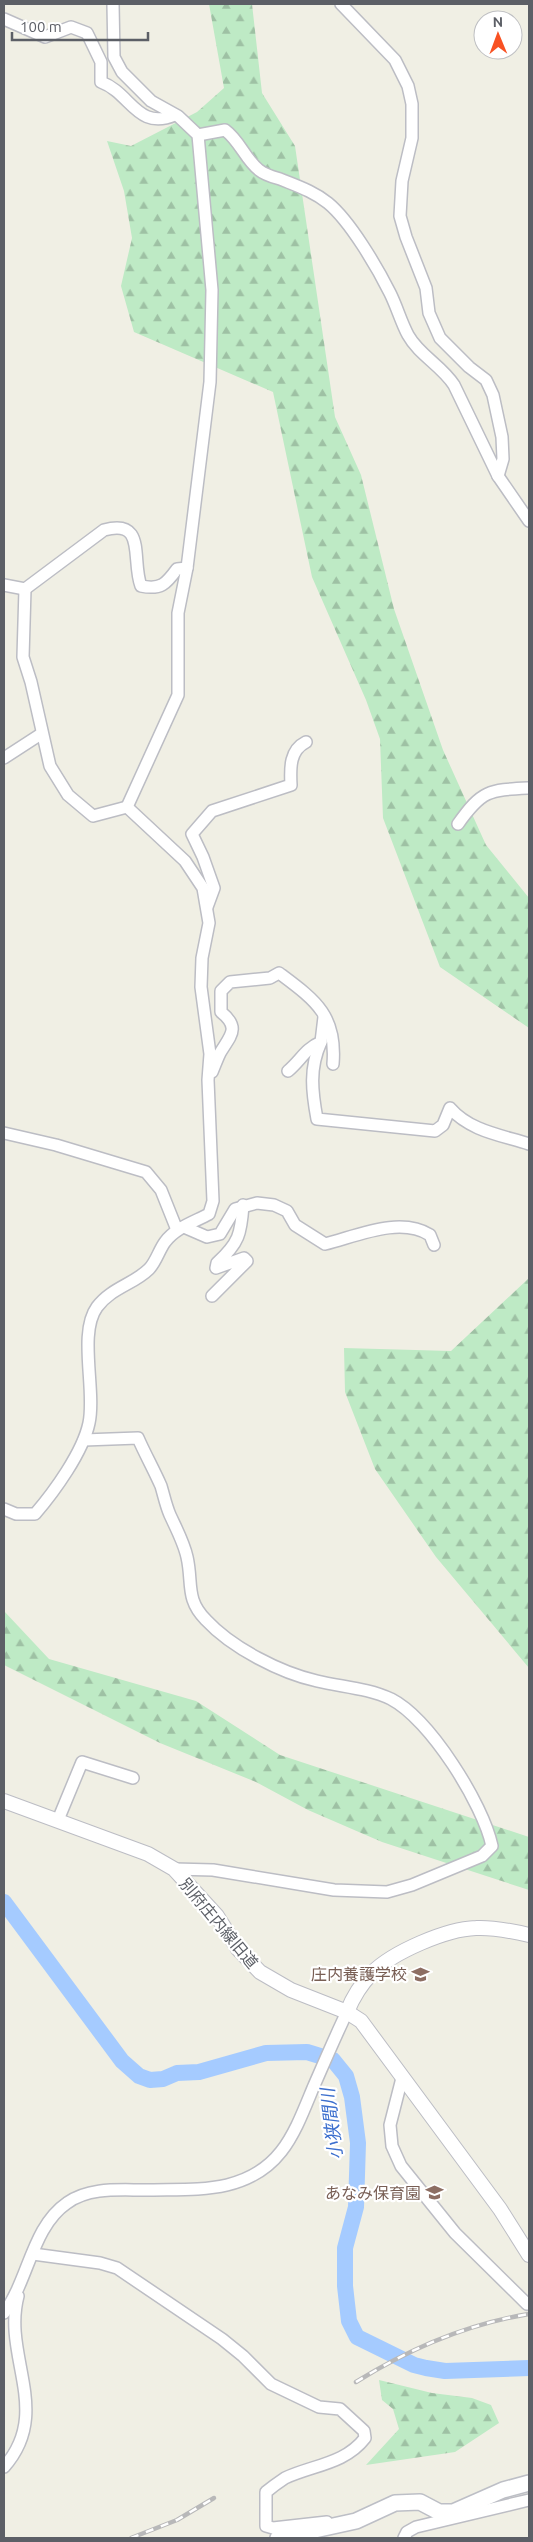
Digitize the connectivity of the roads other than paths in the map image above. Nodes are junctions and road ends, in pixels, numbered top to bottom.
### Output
1 (113, 4) edge
2 (341, 4) edge
3 (4, 19) edge
4 (175, 114) junction
5 (198, 135) junction
6 (498, 476) junction
7 (529, 522) edge
8 (187, 568) junction
9 (4, 585) edge
10 (25, 589) junction
11 (41, 734) junction
12 (306, 742) dead end
13 (4, 758) edge
14 (529, 788) edge
15 (127, 808) junction
16 (458, 824) dead end
17 (207, 908) junction
18 (324, 1016) junction
19 (321, 1042) junction
20 (334, 1064) dead end
21 (288, 1071) dead end
22 (208, 1080) junction
23 (4, 1133) edge
24 (529, 1144) edge
25 (244, 1205) junction
26 (181, 1228) junction
27 (434, 1245) dead end
28 (212, 1296) dead end
29 (84, 1440) junction
30 (4, 1508) edge
31 (133, 1778) dead end
32 (4, 1801) edge
33 (58, 1820) junction
34 (174, 1870) junction
35 (529, 1935) edge
36 (346, 2012) junction
37 (402, 2078) junction
38 (34, 2254) dead end
39 (529, 2255) edge
40 (22, 2282) junction
41 (529, 2303) edge
42 (4, 2313) edge
43 (4, 2467) edge
44 (529, 2483) edge
45 (529, 2500) edge
46 (336, 2526) junction
47 (405, 2536) edge
48 (278, 2538) edge

1 - 4 street
2 - 6 street
3 - 4 street
4 - 5 street
5 - 6 street
5 - 8 street
6 - 7 street
8 - 10 street
8 - 15 street
9 - 10 street
10 - 11 street
11 - 13 street
11 - 15 street
12 - 17 street
14 - 16 street
15 - 17 street
17 - 22 street
18 - 19 street
18 - 20 street
18 - 22 street
19 - 21 street
19 - 24 street
22 - 26 street
23 - 26 street
25 - 26 street
25 - 27 street
25 - 28 street
26 - 29 street
29 - 30 street
29 - 34 street
31 - 33 street
32 - 33 street, 別府庄内線旧道
33 - 34 street, 別府庄内線旧道
34 - 36 street, 別府庄内線旧道
35 - 36 street
36 - 37 street, 別府庄内線旧道
36 - 40 street
37 - 39 street, 別府庄内線旧道
37 - 41 street
38 - 46 street
40 - 42 street
40 - 43 street
44 - 46 main road
45 - 47 street
46 - 48 main road

